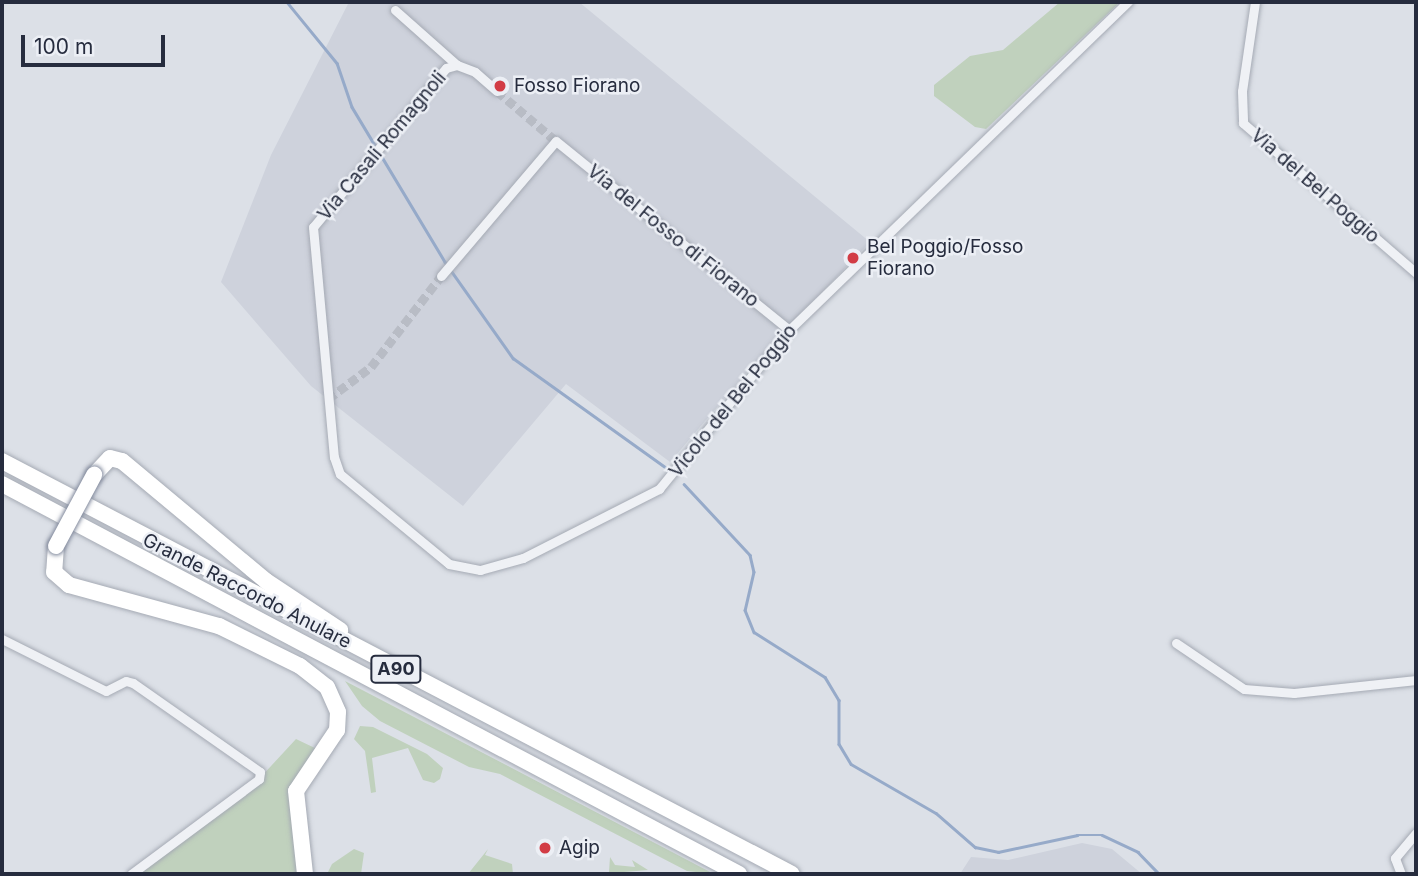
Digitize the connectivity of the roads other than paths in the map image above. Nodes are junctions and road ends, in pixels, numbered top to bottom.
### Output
1 (1128, 2) edge
2 (1255, 2) edge
3 (395, 10) dead end
4 (457, 65) junction
5 (497, 91) tunnel mouth
6 (1416, 272) edge
7 (441, 276) tunnel mouth
8 (789, 330) junction
9 (328, 399) joint
10 (2, 461) edge
11 (2, 484) edge
12 (2, 639) edge
13 (1177, 643) dead end
14 (409, 676) junction
15 (1416, 680) edge
16 (1416, 833) edge
17 (131, 874) edge
18 (305, 874) edge
19 (739, 874) edge
20 (792, 874) edge
21 (1401, 874) edge

1 - 8 street, Vicolo del Bel Poggio
2 - 6 street, Via del Bel Poggio
3 - 4 street
4 - 5 street
4 - 9 street, Via Casali Romagnoli
7 - 8 street, Via del Fosso di Fiorano
8 - 9 street, Vicolo del Bel Poggio
10 - 14 highway, Grande Raccordo Anulare / A90
11 - 19 highway, Grande Raccordo Anulare / A90
12 - 17 street
13 - 15 street
14 - 18 highway, bridge
14 - 20 highway, Grande Raccordo Anulare / A90
16 - 21 street

